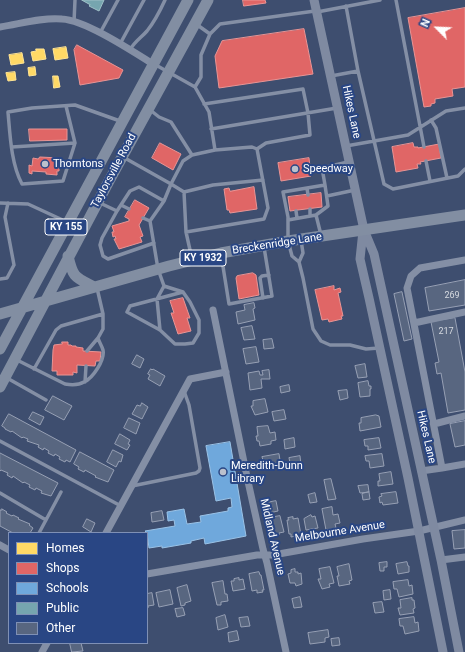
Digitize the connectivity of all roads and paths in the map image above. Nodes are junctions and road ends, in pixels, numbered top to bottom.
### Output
1 (75, 0) edge
2 (118, 0) edge
3 (144, 0) edge
4 (165, 0) edge
5 (188, 0) edge
6 (208, 0) edge
7 (314, 0) edge
8 (380, 0) edge
9 (396, 0) edge
10 (346, 6) junction
11 (316, 11) junction
12 (74, 22) junction
13 (196, 23) junction
14 (0, 27) edge
15 (100, 34) junction
16 (210, 34) junction
17 (120, 45) junction
18 (130, 50) junction
19 (153, 64) junction
20 (358, 71) junction
21 (169, 72) junction
22 (331, 76) junction
23 (195, 87) junction
24 (204, 104) junction
25 (66, 106) junction
26 (149, 108) junction
27 (338, 108) junction
28 (465, 108) edge
29 (308, 113) junction
30 (431, 120) junction
31 (123, 122) junction
32 (421, 127) junction
33 (211, 129) junction
34 (373, 141) junction
35 (75, 143) junction
36 (346, 146) junction
37 (12, 147) junction
38 (424, 148) dead end
39 (257, 149) junction
40 (215, 150) junction
41 (192, 155) junction
42 (122, 157) junction
43 (426, 161) dead end
44 (349, 162) junction
45 (465, 169) edge
46 (447, 178) junction
47 (263, 180) junction
48 (430, 182) junction
49 (171, 184) junction
50 (325, 185) junction
51 (307, 188) junction
52 (355, 190) junction
53 (294, 191) junction
54 (184, 192) junction
55 (308, 195) dead end
56 (327, 196) junction
57 (294, 197) dead end
58 (164, 200) junction
59 (98, 202) junction
60 (0, 203) edge
61 (8, 203) junction
62 (121, 205) junction
63 (310, 209) dead end
64 (129, 210) dead end
65 (117, 211) junction
66 (296, 211) dead end
67 (316, 214) junction
68 (465, 215) edge
69 (310, 216) junction
70 (0, 218) edge
71 (5, 218) junction
72 (143, 218) dead end
73 (297, 218) junction
74 (288, 220) junction
75 (150, 221) junction
76 (68, 222) junction
77 (364, 230) junction
78 (186, 232) junction
79 (321, 236) junction
80 (301, 239) junction
81 (288, 241) junction
82 (154, 243) junction
83 (264, 245) junction
84 (221, 253) junction
85 (68, 256) junction
86 (192, 260) junction
87 (465, 260) edge
88 (298, 262) junction
89 (158, 269) junction
90 (269, 275) junction
91 (0, 279) edge
92 (95, 286) junction
93 (164, 286) junction
94 (183, 292) junction
95 (263, 298) junction
96 (157, 299) junction
97 (44, 302) junction
98 (23, 307) junction
99 (213, 310) dead end
100 (465, 312) edge
101 (0, 314) edge
102 (103, 314) junction
103 (414, 323) junction
104 (160, 330) junction
105 (98, 338) junction
106 (380, 348) junction
107 (0, 349) edge
108 (87, 351) dead end
109 (14, 358) junction
110 (86, 366) dead end
111 (34, 369) junction
112 (226, 372) junction
113 (5, 376) junction
114 (85, 382) junction
115 (0, 387) edge
116 (184, 390) junction
117 (46, 400) dead end
118 (465, 416) edge
119 (434, 424) junction
120 (0, 441) edge
121 (465, 464) edge
122 (442, 468) junction
123 (422, 471) junction
124 (132, 486) junction
125 (61, 492) dead end
126 (0, 493) edge
127 (121, 506) junction
128 (46, 520) junction
129 (465, 520) edge
130 (434, 527) junction
131 (419, 531) junction
132 (39, 532) edge
133 (107, 532) edge
134 (265, 555) junction
135 (465, 557) edge
136 (441, 560) junction
137 (148, 574) edge
138 (286, 652) edge
139 (442, 652) edge
140 (459, 652) edge

1 - 12 lane
2 - 15 lane
3 - 17 lane
4 - 18 lane
5 - 19 main road, Taylorsville Road / KY 155
6 - 13 main road, Taylorsville Road / KY 155
7 - 11 main road, Hikes Lane
8 - 10 lane
9 - 32 lane
10 - 11 lane
10 - 20 lane
11 - 16 lane
11 - 22 main road, Hikes Lane
12 - 14 street
12 - 15 street
13 - 16 lane
13 - 21 main road, Taylorsville Road / KY 155
15 - 17 street
16 - 23 lane
17 - 18 street
18 - 19 street
19 - 21 lane
19 - 31 main road, Taylorsville Road / KY 155
20 - 22 lane
20 - 34 lane
21 - 23 lane
21 - 26 main road, Taylorsville Road / KY 155
22 - 27 main road, Hikes Lane
23 - 24 lane
24 - 29 lane
24 - 33 lane
25 - 31 lane
25 - 35 lane
25 - 37 lane
26 - 41 lane
26 - 42 main road, Taylorsville Road / KY 155
27 - 29 lane
27 - 36 main road, Hikes Lane
28 - 30 lane
29 - 33 lane
29 - 39 lane
30 - 32 lane
30 - 46 lane
31 - 76 main road, Taylorsville Road / KY 155
32 - 34 lane
32 - 38 lane
33 - 40 lane
34 - 36 lane
34 - 48 lane
35 - 37 lane
35 - 37 lane
36 - 44 main road, Hikes Lane
39 - 40 lane
39 - 47 lane
40 - 41 lane
41 - 49 lane
42 - 49 lane
42 - 59 main road, Taylorsville Road / KY 155
43 - 48 lane
44 - 50 lane
44 - 52 main road, Hikes Lane
45 - 46 lane
46 - 48 lane
47 - 54 lane
47 - 78 lane
49 - 54 lane
49 - 58 lane
50 - 51 lane
50 - 56 lane
51 - 53 lane
51 - 55 lane
52 - 56 lane
52 - 77 main road, Hikes Lane
53 - 57 lane
53 - 74 lane
54 - 78 lane
56 - 67 lane
58 - 62 lane
58 - 75 lane
59 - 65 lane
59 - 85 main road, Taylorsville Road / KY 155
60 - 61 lane
61 - 71 lane
61 - 76 lane
62 - 64 lane
62 - 65 lane
63 - 69 lane
65 - 82 lane
66 - 73 lane
67 - 69 lane
67 - 79 lane
68 - 77 main road, Breckenridge Lane / KY 1932
69 - 73 lane
70 - 71 lane
71 - 91 lane
72 - 75 lane
73 - 74 lane
74 - 81 lane
75 - 82 lane
76 - 98 main road, Taylorsville Road / KY 155
77 - 79 main road, Breckenridge Lane / KY 1932
77 - 106 main road, Hikes Lane
77 - 123 main road, Hikes Lane
78 - 86 lane
79 - 80 main road, Breckenridge Lane / KY 1932
80 - 81 main road, Breckenridge Lane / KY 1932
80 - 88 lane
81 - 83 main road, Breckenridge Lane / KY 1932
81 - 88 lane
82 - 89 lane
83 - 84 main road, Breckenridge Lane / KY 1932
83 - 90 lane
84 - 86 main road, Breckenridge Lane / KY 1932
84 - 95 lane
85 - 92 main road
85 - 97 main road, Taylorsville Road / KY 155
86 - 89 main road, Breckenridge Lane / KY 1932
87 - 103 street
88 - 106 lane
89 - 92 main road, Breckenridge Lane / KY 1932
89 - 93 lane
90 - 95 lane
90 - 95 lane
92 - 97 main road, Breckenridge Lane / KY 1932
92 - 102 lane
93 - 94 lane
93 - 96 lane
94 - 96 lane
94 - 104 lane
96 - 104 lane
96 - 104 lane
97 - 98 main road, Breckenridge Lane / KY 1932
97 - 109 main road, Taylorsville Road / KY 155
98 - 101 main road, Breckenridge Lane / KY 1932
98 - 107 main road, Taylorsville Road / KY 155
99 - 112 street, Midland Avenue
100 - 103 street
102 - 105 lane
102 - 111 lane
103 - 119 street
105 - 108 lane
105 - 114 lane
106 - 131 main road, Hikes Lane
109 - 111 lane
109 - 113 main road, Taylorsville Road / KY 155
110 - 114 lane
111 - 114 lane
112 - 116 street
112 - 134 street, Midland Avenue
113 - 115 main road, Taylorsville Road / KY 155
113 - 117 lane
116 - 124 street
116 - 124 lane
118 - 119 street
119 - 122 street
120 - 127 lane
121 - 122 street
122 - 123 street
123 - 130 main road, Hikes Lane
124 - 127 street
125 - 128 lane
126 - 128 lane
127 - 133 street
128 - 132 lane
129 - 130 street, Melbourne Avenue
130 - 131 street, Melbourne Avenue
130 - 136 main road, Hikes Lane
131 - 134 street, Melbourne Avenue
131 - 139 main road, Hikes Lane
134 - 137 street, Melbourne Avenue
134 - 138 street, Midland Avenue
135 - 136 street
136 - 140 main road, Hikes Lane

